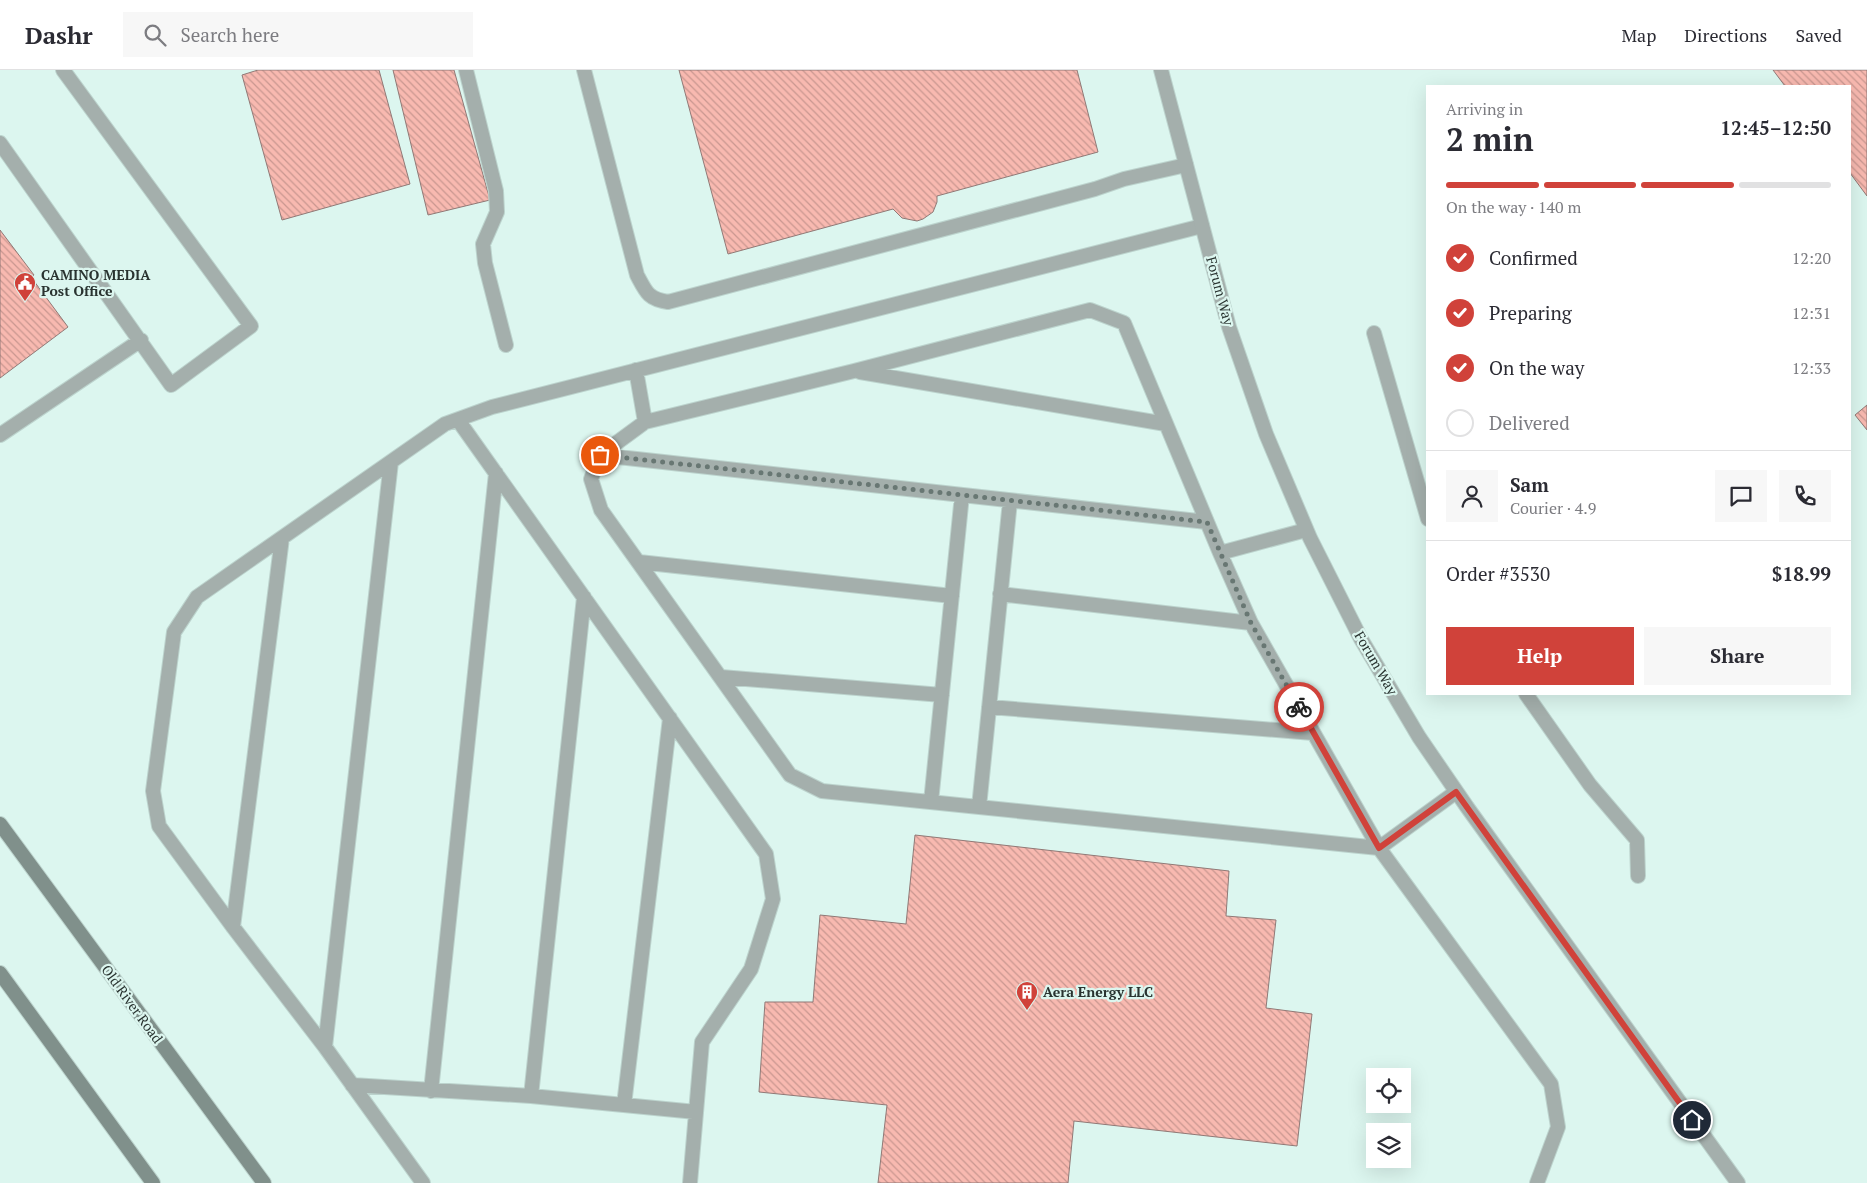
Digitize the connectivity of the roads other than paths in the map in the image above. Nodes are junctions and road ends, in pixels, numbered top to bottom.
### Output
1 (63, 70) edge
2 (466, 70) edge
3 (584, 70) edge
4 (1161, 70) edge
5 (0, 143) edge
6 (1186, 165) junction
7 (1202, 226) junction
8 (1374, 333) dead end
9 (141, 340) junction
10 (506, 345) dead end
11 (636, 370) junction
12 (854, 372) junction
13 (458, 420) junction
14 (645, 422) junction
15 (1166, 424) junction
16 (0, 435) edge
17 (600, 455) junction
18 (391, 462) junction
19 (496, 473) junction
20 (962, 495) junction
21 (1010, 500) junction
22 (1426, 512) edge
23 (1207, 522) junction
24 (1306, 530) junction
25 (282, 538) junction
26 (1220, 553) junction
27 (639, 562) junction
28 (1000, 594) junction
29 (952, 596) junction
30 (584, 597) junction
31 (1251, 623) junction
32 (720, 677) junction
33 (942, 695) junction
34 (1527, 695) edge
35 (989, 708) junction
36 (670, 718) junction
37 (1313, 733) junction
38 (1456, 792) junction
39 (931, 802) junction
40 (980, 807) junction
41 (0, 824) edge
42 (1379, 848) junction
43 (1638, 876) dead end
44 (233, 927) junction
45 (0, 973) edge
46 (326, 1047) junction
47 (352, 1084) junction
48 (431, 1091) junction
49 (531, 1096) junction
50 (624, 1105) junction
51 (696, 1112) junction
52 (153, 1183) edge
53 (264, 1183) edge
54 (423, 1183) edge
55 (690, 1183) edge
56 (1537, 1183) edge
57 (1738, 1183) edge

1 - 9 street
2 - 10 street
3 - 6 street
4 - 6 street, Forum Way
5 - 9 street
6 - 7 street, Forum Way
7 - 11 street
7 - 24 street, Forum Way
8 - 22 street
9 - 16 street
11 - 13 street
11 - 14 street
12 - 14 street
12 - 15 street
12 - 15 street
13 - 18 street
13 - 19 street
14 - 17 street
15 - 23 street
17 - 20 street
17 - 27 street
18 - 25 street
18 - 46 street
19 - 30 street
19 - 48 street
20 - 21 street
20 - 29 street
21 - 23 street
21 - 28 street
23 - 26 street
24 - 26 street
24 - 38 street, Forum Way
25 - 44 street
25 - 44 street
26 - 31 street
27 - 29 street
27 - 32 street
28 - 31 street
28 - 35 street
29 - 33 street
30 - 36 street
30 - 49 street
31 - 37 street
32 - 33 street
32 - 39 street
33 - 39 street
34 - 43 street
35 - 37 street
35 - 40 street
36 - 50 street
36 - 51 street
37 - 42 street
38 - 42 street
38 - 57 street, Forum Way
39 - 40 street
40 - 42 street
41 - 53 main road, Old River Road
42 - 56 street
44 - 46 street
45 - 52 main road
46 - 47 street
47 - 48 street
47 - 54 street
48 - 49 street
49 - 50 street
50 - 51 street
51 - 55 street

